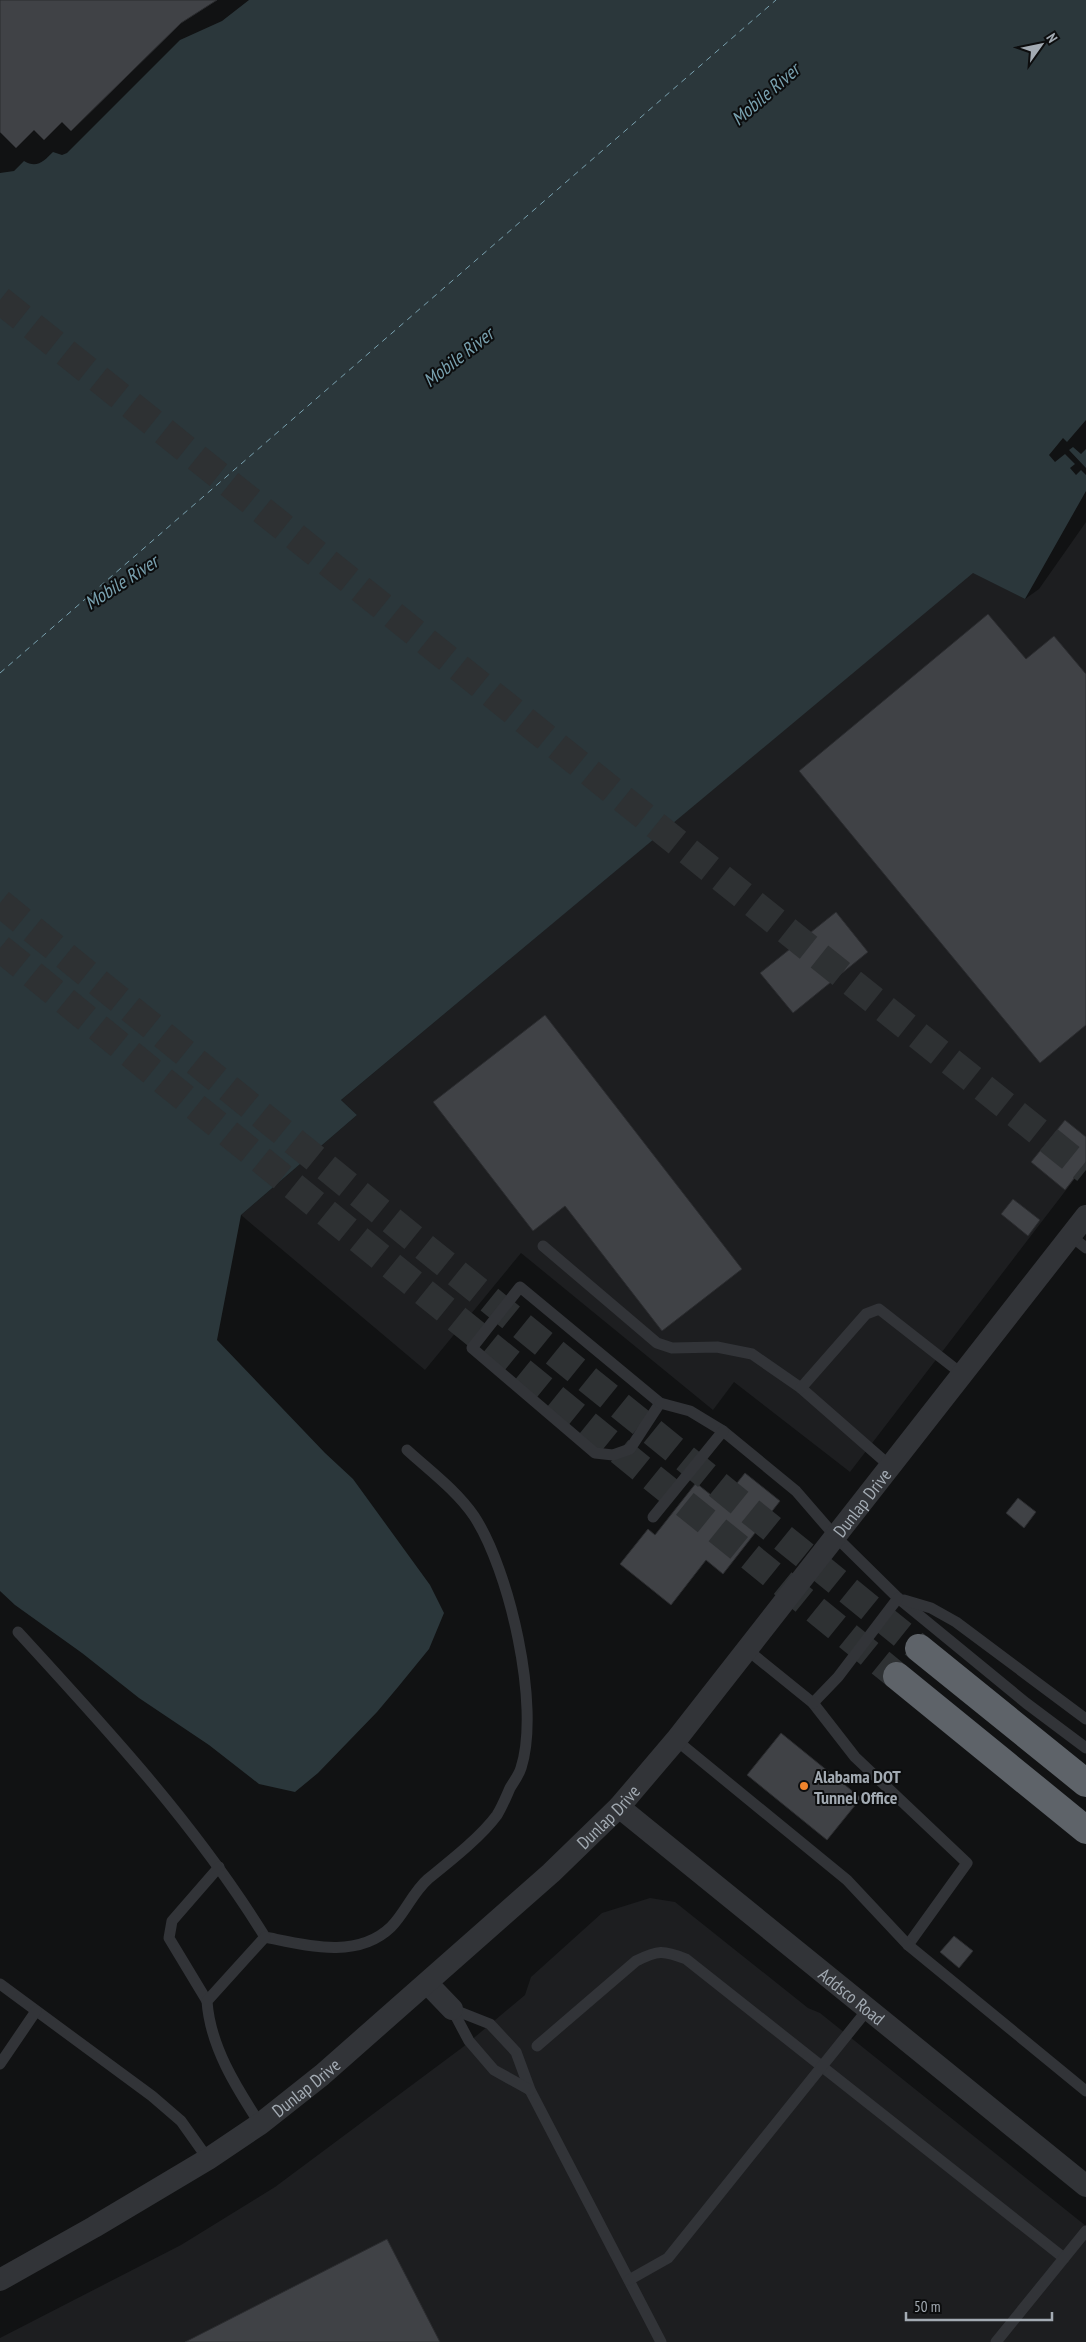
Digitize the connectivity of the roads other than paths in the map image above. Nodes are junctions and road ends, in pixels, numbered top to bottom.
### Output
1 (1086, 1216) edge
2 (1078, 1242) edge
3 (543, 1246) dead end
4 (962, 1374) junction
5 (801, 1388) junction
6 (660, 1403) junction
7 (723, 1431) junction
8 (407, 1450) dead end
9 (890, 1466) junction
10 (653, 1517) dead end
11 (835, 1536) junction
12 (898, 1598) junction
13 (18, 1632) dead end
14 (745, 1648) junction
15 (919, 1648) tunnel mouth
16 (897, 1676) tunnel mouth
17 (813, 1704) junction
18 (1086, 1719) edge
19 (676, 1740) junction
20 (1086, 1748) edge
21 (1086, 1783) edge
22 (619, 1807) junction
23 (1086, 1830) edge
24 (218, 1867) junction
25 (265, 1937) junction
26 (908, 1945) junction
27 (0, 1984) edge
28 (428, 1984) junction
29 (206, 2001) junction
30 (452, 2009) junction
31 (868, 2009) junction
32 (36, 2011) junction
33 (538, 2046) dead end
34 (0, 2064) edge
35 (823, 2065) junction
36 (530, 2090) junction
37 (1086, 2091) edge
38 (260, 2124) junction
39 (208, 2159) junction
40 (1086, 2186) edge
41 (1086, 2231) edge
42 (1064, 2258) junction
43 (0, 2280) edge
44 (629, 2280) junction
45 (661, 2342) edge
46 (996, 2342) edge

1 - 2 street, Dunlap Drive
2 - 4 street, Dunlap Drive
3 - 5 lane
4 - 5 lane
4 - 9 street, Dunlap Drive
5 - 9 lane
6 - 6 lane
6 - 7 lane
7 - 10 lane
7 - 11 lane
8 - 25 lane
9 - 11 street, Dunlap Drive
11 - 12 lane
11 - 14 street, Dunlap Drive
12 - 17 lane
12 - 18 lane
12 - 20 lane
13 - 24 lane
14 - 17 lane
14 - 19 street, Dunlap Drive
15 - 21 highway
16 - 23 highway
17 - 26 lane
19 - 22 street, Dunlap Drive
19 - 26 lane
22 - 28 street, Dunlap Drive
22 - 31 street, Addsco Road
24 - 25 lane
24 - 29 lane
25 - 29 lane
26 - 37 lane
27 - 32 lane
28 - 30 street
28 - 38 street, Dunlap Drive
29 - 38 lane
30 - 36 lane
30 - 36 lane
31 - 35 lane
31 - 40 street, Addsco Road
32 - 34 lane
32 - 39 lane
33 - 35 lane
35 - 42 lane
35 - 44 lane
36 - 44 lane
38 - 39 street, Dunlap Drive
39 - 43 street, Dunlap Drive
41 - 42 lane
42 - 46 lane
44 - 45 lane

